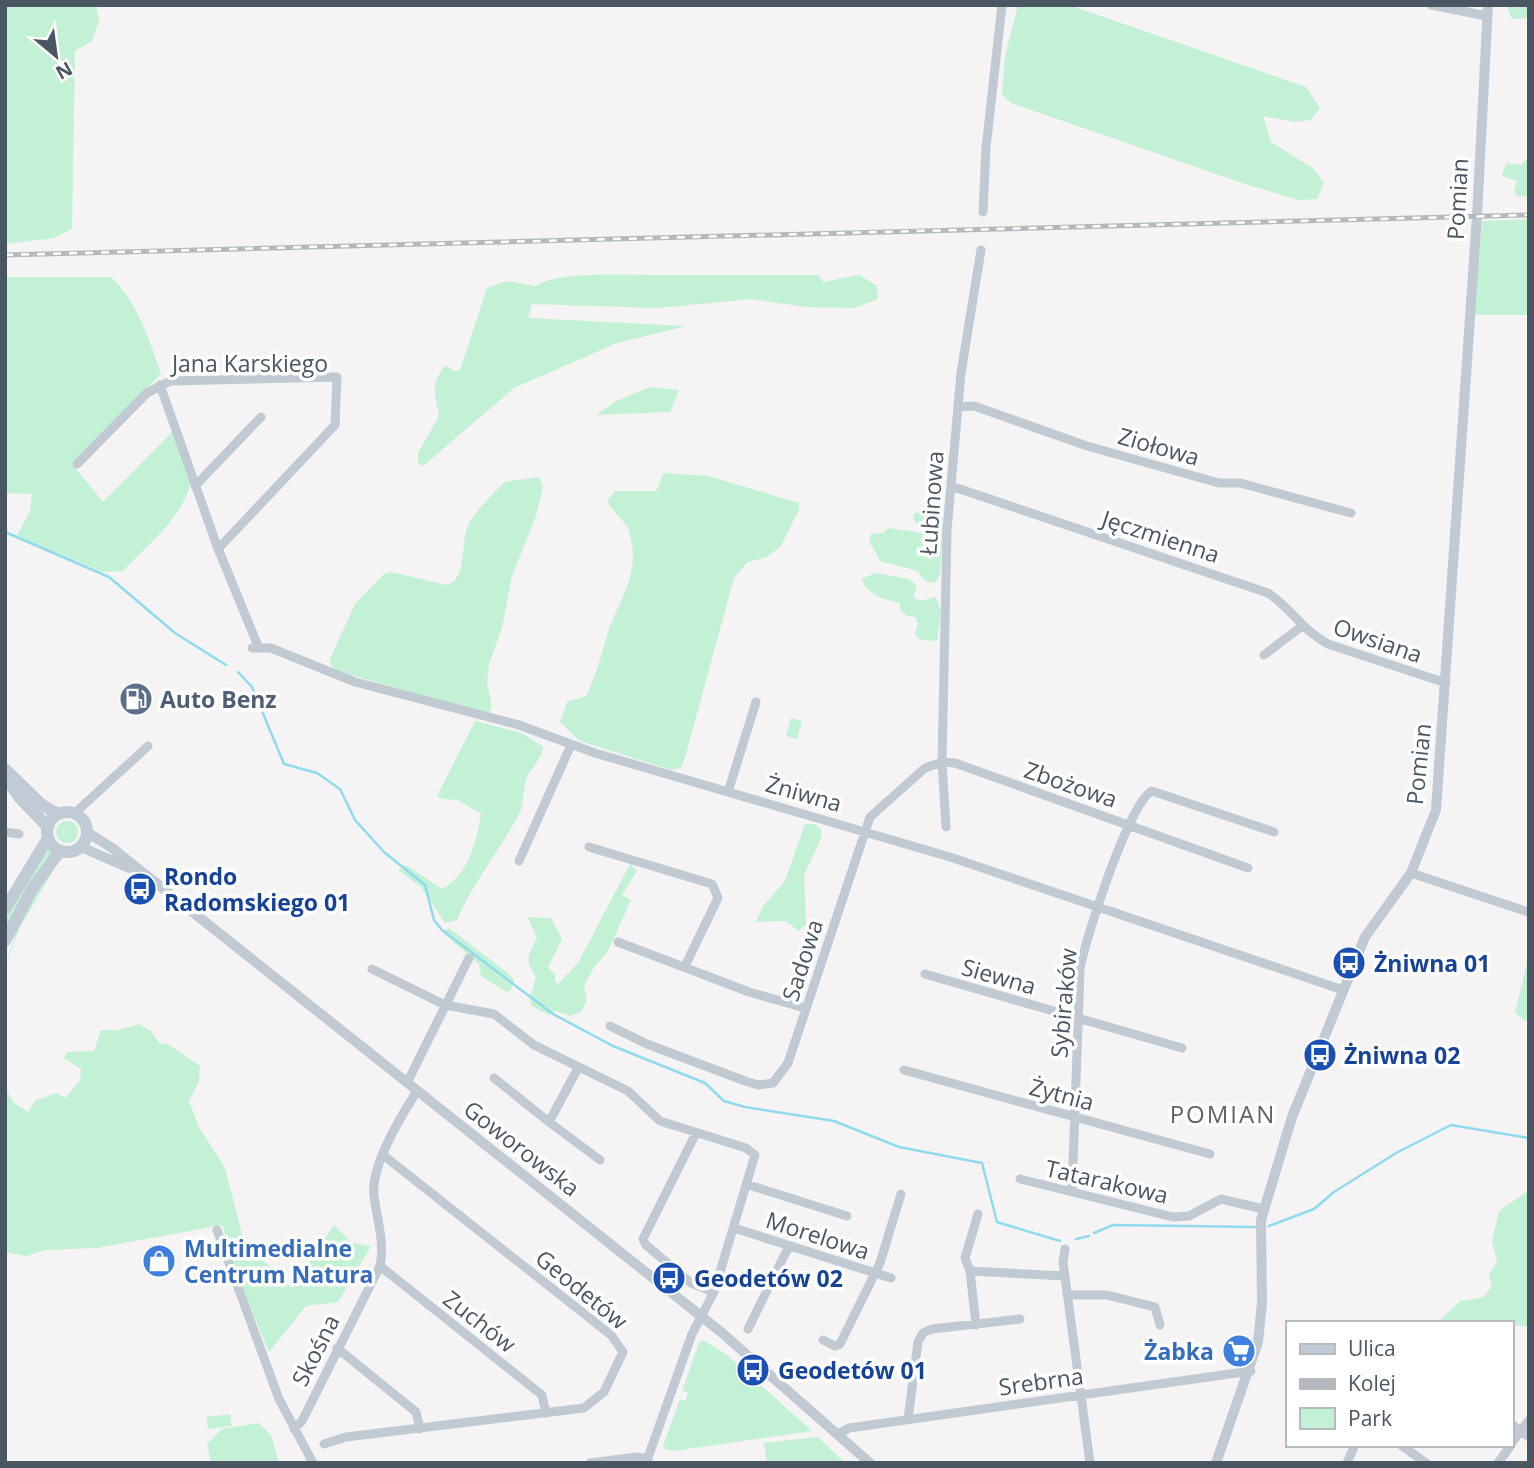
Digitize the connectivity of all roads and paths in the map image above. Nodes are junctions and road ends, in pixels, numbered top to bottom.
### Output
1 (1002, 5) edge
2 (1431, 5) edge
3 (1487, 15) edge
4 (983, 212) dead end
5 (981, 250) dead end
6 (160, 385) junction
7 (958, 407) junction
8 (261, 416) dead end
9 (77, 464) dead end
10 (195, 486) junction
11 (951, 486) junction
12 (1351, 513) dead end
13 (218, 549) junction
14 (1302, 626) junction
15 (1264, 655) dead end
16 (1446, 683) junction
17 (756, 702) dead end
18 (571, 745) junction
19 (148, 746) dead end
20 (942, 762) junction
21 (5, 769) edge
22 (5, 776) edge
23 (728, 792) junction
24 (75, 813) junction
25 (58, 814) junction
26 (1127, 824) junction
27 (946, 827) dead end
28 (863, 830) junction
29 (5, 832) edge
30 (48, 832) junction
31 (87, 832) junction
32 (1273, 832) dead end
33 (19, 834) dead end
34 (81, 847) junction
35 (589, 847) dead end
36 (60, 850) junction
37 (519, 861) dead end
38 (1248, 867) dead end
39 (1411, 873) junction
40 (142, 874) junction
41 (1100, 906) junction
42 (5, 909) edge
43 (1528, 912) edge
44 (5, 942) edge
45 (618, 942) dead end
46 (468, 958) dead end
47 (685, 966) junction
48 (372, 969) dead end
49 (925, 974) dead end
50 (1343, 990) junction
51 (445, 1005) junction
52 (806, 1008) junction
53 (1079, 1019) junction
54 (610, 1027) dead end
55 (1182, 1048) dead end
56 (578, 1068) junction
57 (904, 1070) dead end
58 (494, 1078) dead end
59 (407, 1083) junction
60 (417, 1091) junction
61 (1074, 1118) junction
62 (549, 1122) junction
63 (695, 1133) junction
64 (1210, 1154) dead end
65 (383, 1155) junction
66 (600, 1160) dead end
67 (1020, 1179) dead end
68 (748, 1185) junction
69 (1072, 1192) junction
70 (901, 1194) dead end
71 (1263, 1209) junction
72 (978, 1214) dead end
73 (847, 1216) dead end
74 (734, 1228) junction
75 (218, 1230) dead end
76 (789, 1246) junction
77 (1065, 1249) dead end
78 (380, 1266) junction
79 (970, 1271) junction
80 (875, 1273) junction
81 (1065, 1276) junction
82 (891, 1278) dead end
83 (714, 1292) junction
84 (1067, 1295) junction
85 (702, 1316) junction
86 (1020, 1319) dead end
87 (976, 1325) junction
88 (1160, 1325) dead end
89 (748, 1329) dead end
90 (823, 1340) dead end
91 (337, 1348) junction
92 (1251, 1371) junction
93 (1081, 1395) junction
94 (545, 1413) junction
95 (908, 1419) junction
96 (1529, 1420) edge
97 (294, 1429) junction
98 (420, 1429) junction
99 (838, 1434) junction
100 (1525, 1434) edge
101 (324, 1444) dead end
102 (1354, 1447) edge
103 (1404, 1447) edge
104 (1510, 1447) edge
105 (647, 1461) edge
106 (313, 1463) edge
107 (590, 1463) edge
108 (870, 1463) edge
109 (1090, 1463) edge
110 (1216, 1463) edge
111 (1347, 1463) edge
112 (1426, 1463) edge
113 (1498, 1463) edge

1 - 4 street
2 - 3 street
3 - 16 street, Pomian
5 - 7 street, Łubinowa
6 - 9 street
6 - 10 street
6 - 13 street, Jana Karskiego
7 - 11 street, Łubinowa
7 - 12 street, Ziołowa
8 - 10 street
10 - 13 street
11 - 14 street, Jęczmienna
11 - 20 street, Łubinowa
13 - 18 street, Żniwna
14 - 15 street
14 - 16 street, Owsiana
16 - 39 street, Pomian
17 - 23 street
18 - 23 street, Żniwna
18 - 37 street
19 - 24 street
20 - 26 street, Zbożowa
20 - 27 street
20 - 28 street, Sadowa
21 - 25 main road
22 - 30 main road
23 - 28 street, Żniwna
24 - 25 main road
24 - 31 main road
25 - 30 main road
26 - 32 street, Sybiraków
26 - 38 street, Zbożowa
26 - 41 street, Sybiraków
28 - 41 street, Żniwna
28 - 52 street, Sadowa
29 - 33 street
30 - 36 main road
30 - 42 main road
31 - 34 main road
31 - 40 street, Goworowska
34 - 36 main road
34 - 40 street, Goworowska
35 - 47 street
36 - 44 main road
39 - 43 street
39 - 50 street, Pomian
40 - 59 street, Goworowska
41 - 50 street, Żniwna
41 - 53 street, Sybiraków
45 - 47 street
46 - 51 street
47 - 52 street
48 - 51 street
49 - 53 street, Siewna
50 - 71 street, Pomian
51 - 56 street
51 - 59 street
52 - 54 street, Sadowa
53 - 55 street, Siewna
53 - 61 street, Sybiraków
56 - 62 street
56 - 63 street
57 - 61 street, Żytnia
58 - 62 street
59 - 60 street, Goworowska
60 - 65 street, Skośna
60 - 85 street, Goworowska
61 - 64 street, Żytnia
61 - 69 street, Sybiraków
62 - 66 street
63 - 68 street
63 - 83 street
65 - 78 street, Skośna
65 - 94 street, Geodetów
67 - 69 street, Tatarakowa
68 - 73 street
68 - 74 street
69 - 71 street, Tatarakowa
70 - 80 street
71 - 92 street, Pomian
72 - 79 street
74 - 76 street, Morelowa
74 - 83 street
75 - 97 street
76 - 80 street, Morelowa
76 - 89 street
77 - 81 street
78 - 91 street, Skośna
78 - 94 street, Zuchów
79 - 81 street
79 - 87 street
80 - 82 street, Morelowa
80 - 90 street
81 - 84 street
83 - 85 street
84 - 88 street
84 - 93 street
85 - 99 street, Goworowska
85 - 105 street
86 - 87 street
87 - 95 street
91 - 97 street, Skośna
91 - 98 street
92 - 93 street, Srebrna
92 - 110 street, Pomian
93 - 95 street, Srebrna
93 - 109 street
94 - 98 street, Geodetów
95 - 99 street, Srebrna
96 - 100 street
97 - 106 street
98 - 101 street, Geodetów
99 - 108 street, Goworowska
102 - 111 street
103 - 112 street
104 - 113 street
105 - 107 street

